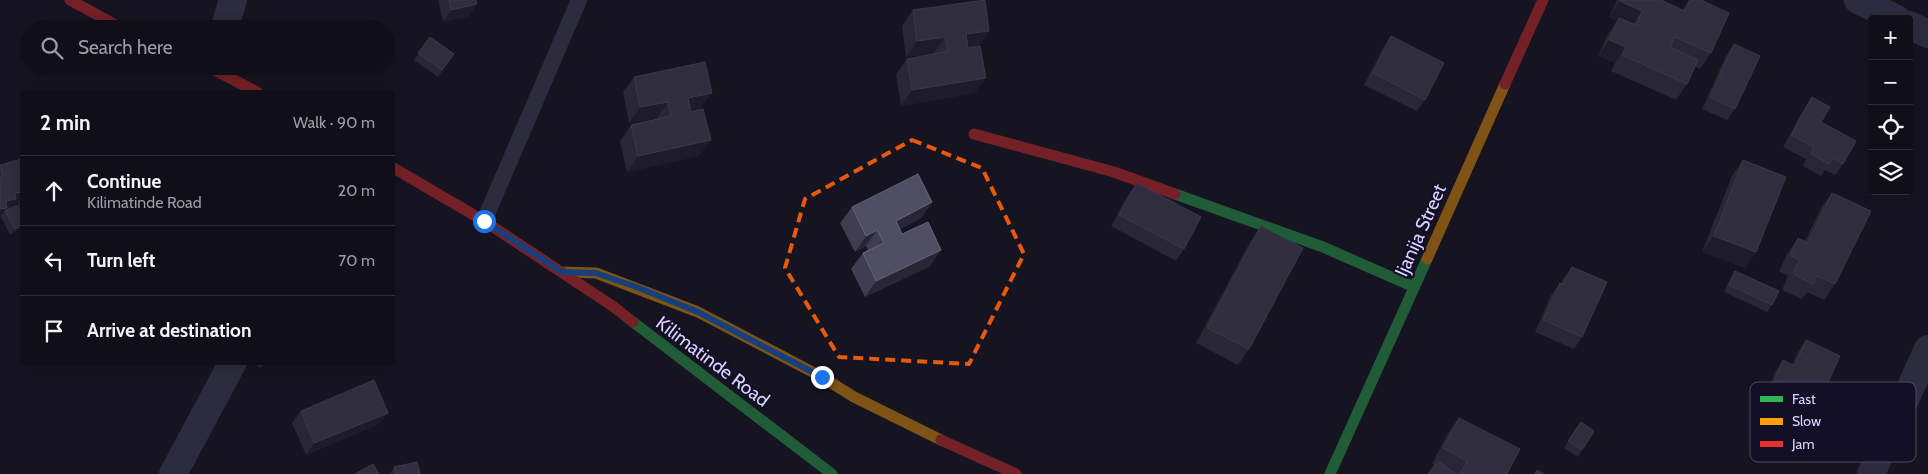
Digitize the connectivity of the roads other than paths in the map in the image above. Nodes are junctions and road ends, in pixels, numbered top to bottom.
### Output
1 (70, 0) edge
2 (233, 0) edge
3 (579, 0) edge
4 (1543, 0) edge
5 (1858, 0) edge
6 (1889, 15) edge
7 (107, 20) edge
8 (227, 20) edge
9 (1913, 27) edge
10 (1928, 34) edge
11 (225, 75) edge
12 (253, 90) edge
13 (974, 134) dead end
14 (395, 169) edge
15 (484, 221) junction
16 (562, 272) junction
17 (1414, 287) junction
18 (1928, 349) edge
19 (231, 365) edge
20 (1913, 382) edge
21 (1876, 462) edge
22 (173, 474) edge
23 (832, 474) edge
24 (1016, 474) edge
25 (1330, 474) edge
26 (1871, 474) edge

1 - 7 street
2 - 8 street
3 - 15 lane
4 - 17 street, Ijanija Street
5 - 6 street
9 - 10 street
11 - 12 street
13 - 17 street
14 - 15 street, Kilimatinde Road
15 - 16 street, Kilimatinde Road
16 - 23 street, Kilimatinde Road
16 - 24 street
17 - 25 street, Ijanija Street
18 - 20 street
19 - 22 street
21 - 26 street

